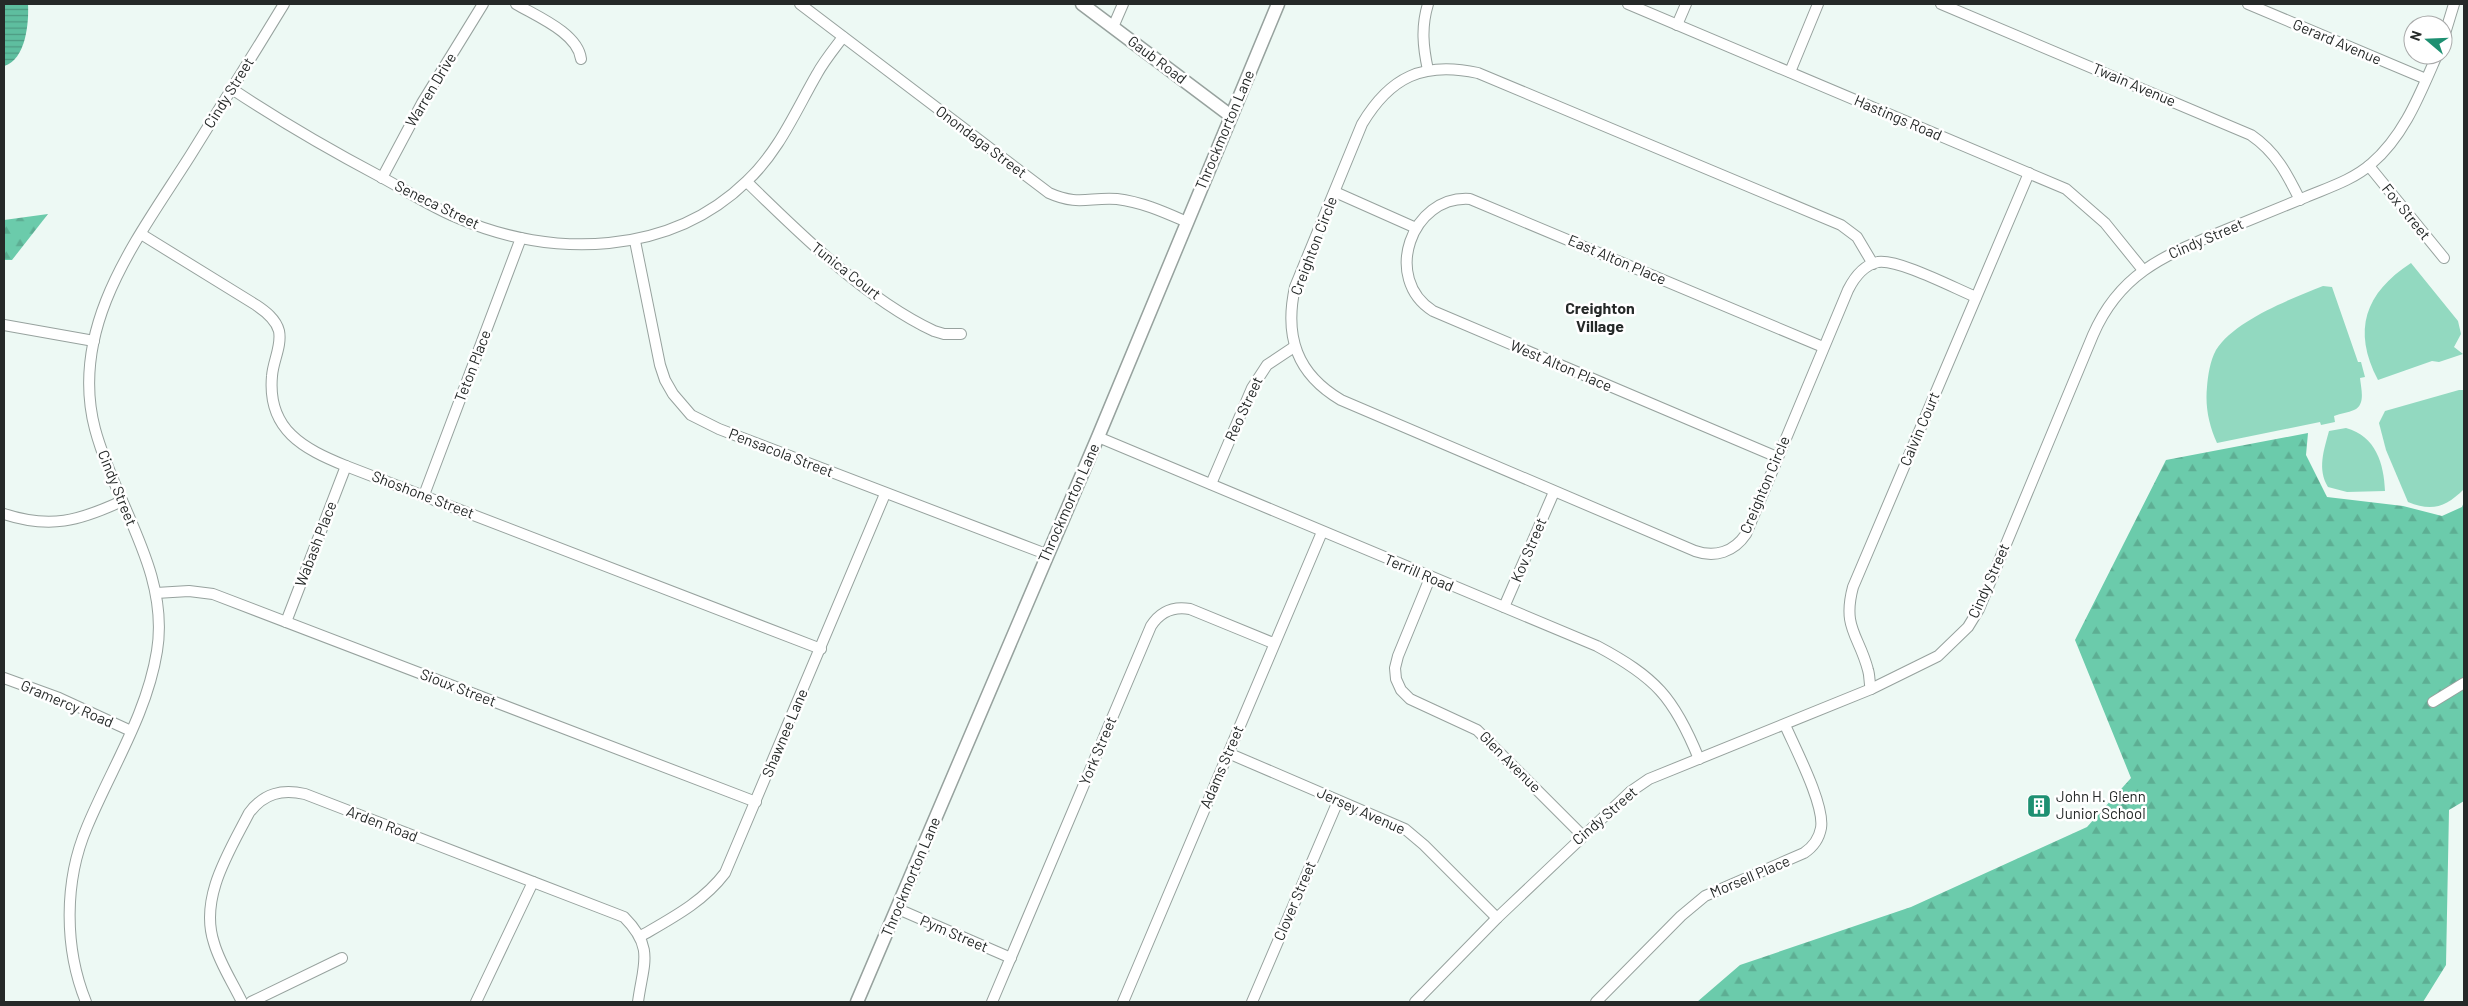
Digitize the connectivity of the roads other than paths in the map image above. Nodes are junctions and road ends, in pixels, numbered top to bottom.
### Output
1 (284, 4) edge
2 (483, 4) edge
3 (516, 4) edge
4 (800, 4) edge
5 (1082, 4) edge
6 (1123, 4) edge
7 (1278, 4) edge
8 (1428, 4) edge
9 (1628, 4) edge
10 (1686, 4) edge
11 (1818, 4) edge
12 (1941, 4) edge
13 (2248, 4) edge
14 (1677, 25) junction
15 (1113, 27) junction
16 (843, 37) junction
17 (581, 59) dead end
18 (2432, 65) edge
19 (1428, 70) junction
20 (1790, 72) junction
21 (2426, 79) junction
22 (232, 89) junction
23 (1231, 116) junction
24 (2369, 166) junction
25 (2028, 173) junction
26 (382, 178) junction
27 (747, 182) junction
28 (1335, 192) junction
29 (2300, 200) junction
30 (1187, 222) junction
31 (1416, 228) junction
32 (141, 234) junction
33 (521, 238) junction
34 (634, 241) junction
35 (2444, 258) dead end
36 (1873, 264) junction
37 (2143, 270) junction
38 (1976, 297) junction
39 (4, 325) edge
40 (961, 334) dead end
41 (94, 341) junction
42 (1294, 347) junction
43 (1824, 347) junction
44 (1098, 437) junction
45 (1777, 457) junction
46 (346, 466) junction
47 (1211, 484) junction
48 (1554, 492) junction
49 (885, 494) junction
50 (424, 495) junction
51 (122, 501) junction
52 (4, 514) edge
53 (1322, 532) junction
54 (1046, 554) junction
55 (1430, 578) junction
56 (156, 593) junction
57 (1504, 607) junction
58 (286, 622) junction
59 (1273, 643) junction
60 (821, 649) junction
61 (4, 678) edge
62 (2464, 683) edge
63 (1871, 689) junction
64 (2433, 702) dead end
65 (1786, 725) junction
66 (131, 731) junction
67 (1228, 753) junction
68 (1699, 758) junction
69 (1338, 800) junction
70 (756, 802) junction
71 (1582, 835) junction
72 (533, 882) junction
73 (898, 909) junction
74 (1497, 918) junction
75 (641, 936) junction
76 (342, 958) dead end
77 (1011, 958) junction
78 (86, 1002) edge
79 (242, 1002) edge
80 (251, 1002) edge
81 (476, 1002) edge
82 (638, 1002) edge
83 (857, 1002) edge
84 (992, 1002) edge
85 (1122, 1002) edge
86 (1252, 1002) edge
87 (1416, 1002) edge
88 (1596, 1002) edge

1 - 22 street, Cindy Street
2 - 26 street, Warren Drive
3 - 17 street
4 - 16 street, Onondaga Street
5 - 15 street, Gaub Road
6 - 15 street
7 - 23 street, Throckmorton Lane
8 - 19 street
9 - 14 street, Hastings Road
10 - 14 street
11 - 20 street
12 - 29 street, Twain Avenue
13 - 21 street, Gerard Avenue
14 - 20 street, Hastings Road
15 - 23 street, Gaub Road
16 - 27 street, Seneca Street
16 - 30 street, Onondaga Street
18 - 21 street, Cindy Street
19 - 28 street, Creighton Circle
19 - 36 street, Creighton Circle
20 - 25 street, Hastings Road
21 - 24 street, Cindy Street
22 - 26 street, Seneca Street
22 - 32 street, Cindy Street
23 - 30 street, Throckmorton Lane
24 - 29 street, Cindy Street
24 - 35 street, Fox Street
25 - 37 street, Hastings Road
25 - 38 street, Calvin Court
26 - 33 street, Seneca Street
27 - 34 street, Seneca Street
27 - 40 street, Tunica Court
28 - 31 street
28 - 42 street, Creighton Circle
29 - 37 street, Cindy Street
30 - 44 street, Throckmorton Lane
31 - 43 street, East Alton Place
31 - 45 street, West Alton Place
32 - 41 street, Cindy Street
32 - 46 street, Shoshone Street
33 - 34 street, Seneca Street
33 - 50 street, Teton Place
34 - 49 street, Pensacola Street
36 - 38 street
36 - 43 street, Creighton Circle
37 - 63 street, Cindy Street
38 - 63 street, Calvin Court
39 - 41 street
41 - 51 street, Cindy Street
42 - 47 street, Reo Street
42 - 48 street, Creighton Circle
43 - 45 street, Creighton Circle
44 - 47 street, Terrill Road
44 - 54 street, Throckmorton Lane
45 - 48 street, Creighton Circle
46 - 50 street, Shoshone Street
46 - 58 street, Wabash Place
47 - 53 street, Terrill Road
48 - 57 street, Kov Street
49 - 54 street, Pensacola Street
49 - 60 street, Shawnee Lane
50 - 60 street, Shoshone Street
51 - 52 street
51 - 56 street, Cindy Street
53 - 55 street, Terrill Road
53 - 59 street, Adams Street
54 - 73 street, Throckmorton Lane
55 - 57 street, Terrill Road
55 - 71 street, Glen Avenue
56 - 58 street, Sioux Street
56 - 66 street, Cindy Street
57 - 68 street, Terrill Road
58 - 70 street, Sioux Street
59 - 67 street, Adams Street
59 - 77 street, York Street
60 - 70 street, Shawnee Lane
61 - 66 street, Gramercy Road
62 - 64 street
63 - 65 street, Cindy Street
65 - 68 street, Cindy Street
65 - 88 street, Morsell Place
66 - 78 street, Cindy Street
67 - 69 street, Jersey Avenue
67 - 85 street, Adams Street
68 - 71 street, Cindy Street
69 - 74 street, Jersey Avenue
69 - 86 street, Clover Street
70 - 75 street, Shawnee Lane
71 - 74 street, Cindy Street
72 - 75 street, Arden Road
72 - 79 street, Arden Road
72 - 81 street
73 - 77 street, Pym Street
73 - 83 street, Throckmorton Lane
74 - 87 street, Cindy Street
75 - 82 street
76 - 80 street
77 - 84 street, York Street

